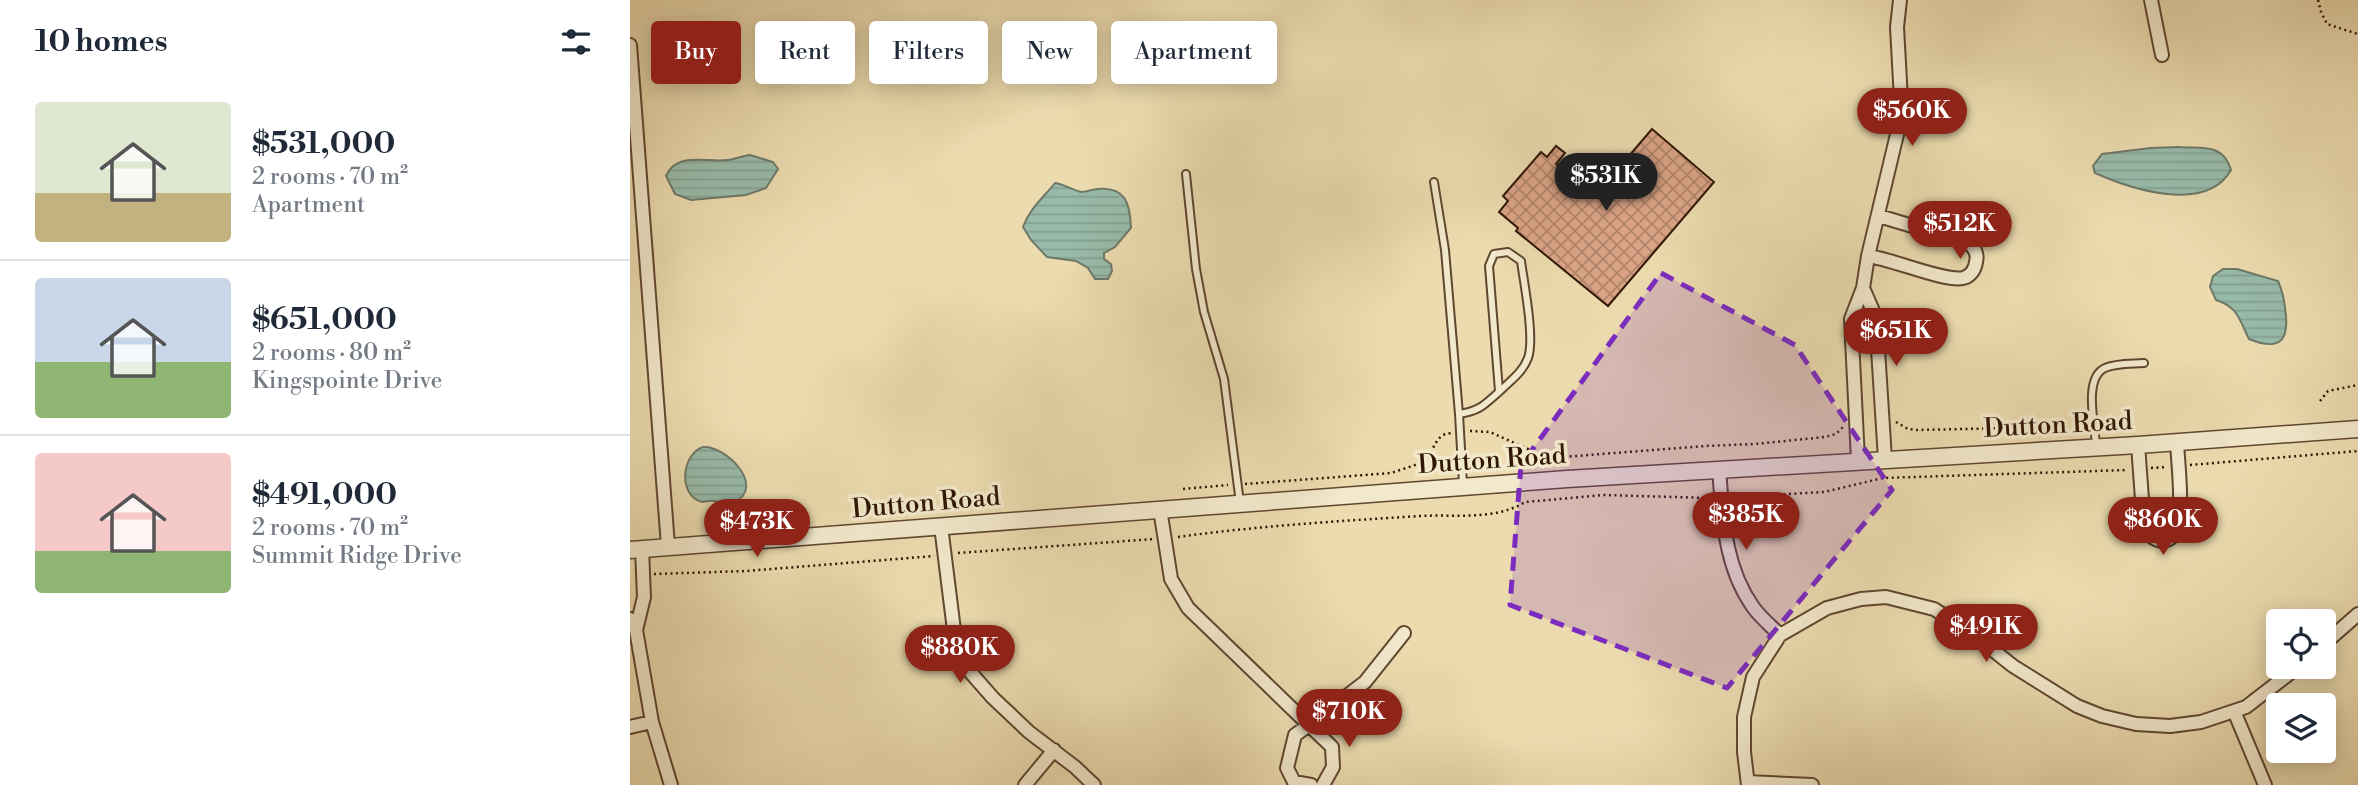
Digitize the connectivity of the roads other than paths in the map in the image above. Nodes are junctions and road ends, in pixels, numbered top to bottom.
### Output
1 (1900, 0) edge
2 (2151, 0) edge
3 (630, 45) edge
4 (2162, 55) dead end
5 (1186, 174) dead end
6 (1434, 182) dead end
7 (1879, 216) junction
8 (1868, 256) junction
9 (1863, 288) junction
10 (2144, 363) dead end
11 (1499, 391) junction
12 (1459, 414) junction
13 (2358, 429) edge
14 (2178, 442) junction
15 (2095, 443) junction
16 (2138, 445) junction
17 (1885, 459) junction
18 (1858, 460) junction
19 (1719, 469) junction
20 (1463, 486) junction
21 (1240, 503) junction
22 (1160, 509) junction
23 (940, 526) junction
24 (668, 546) junction
25 (636, 549) edge
26 (644, 597) junction
27 (630, 598) edge
28 (2358, 614) edge
29 (633, 624) edge
30 (2336, 633) edge
31 (1404, 634) dead end
32 (1780, 635) junction
33 (2282, 679) edge
34 (2234, 712) junction
35 (652, 722) junction
36 (1309, 725) junction
37 (630, 727) edge
38 (1054, 750) junction
39 (1748, 783) edge
40 (671, 785) edge
41 (1025, 785) edge
42 (1094, 785) edge
43 (1311, 785) edge
44 (1323, 785) edge
45 (1812, 785) edge
46 (2265, 785) edge

1 - 7 street
2 - 4 street
3 - 24 street
5 - 21 lane
6 - 12 lane
7 - 8 street
7 - 8 street
8 - 9 street
9 - 17 street
9 - 18 street
10 - 15 lane
11 - 11 lane
11 - 12 lane
12 - 20 lane
13 - 14 street, Dutton Road
14 - 16 street, Dutton Road
14 - 16 street
15 - 16 street, Dutton Road
15 - 17 street, Dutton Road
17 - 18 street, Dutton Road
18 - 19 street, Dutton Road
19 - 20 street, Dutton Road
19 - 32 street
20 - 21 street, Dutton Road
21 - 22 street, Dutton Road
22 - 23 street, Dutton Road
22 - 36 street
23 - 24 street, Dutton Road
23 - 38 street
24 - 25 street, Dutton Road
25 - 26 street
26 - 27 street
26 - 29 street
28 - 30 street
29 - 35 street
31 - 36 street
32 - 34 street
32 - 39 street
33 - 34 street
34 - 46 street
35 - 37 street
35 - 40 street
36 - 43 street
36 - 44 street
38 - 41 street
38 - 42 street
39 - 45 street

